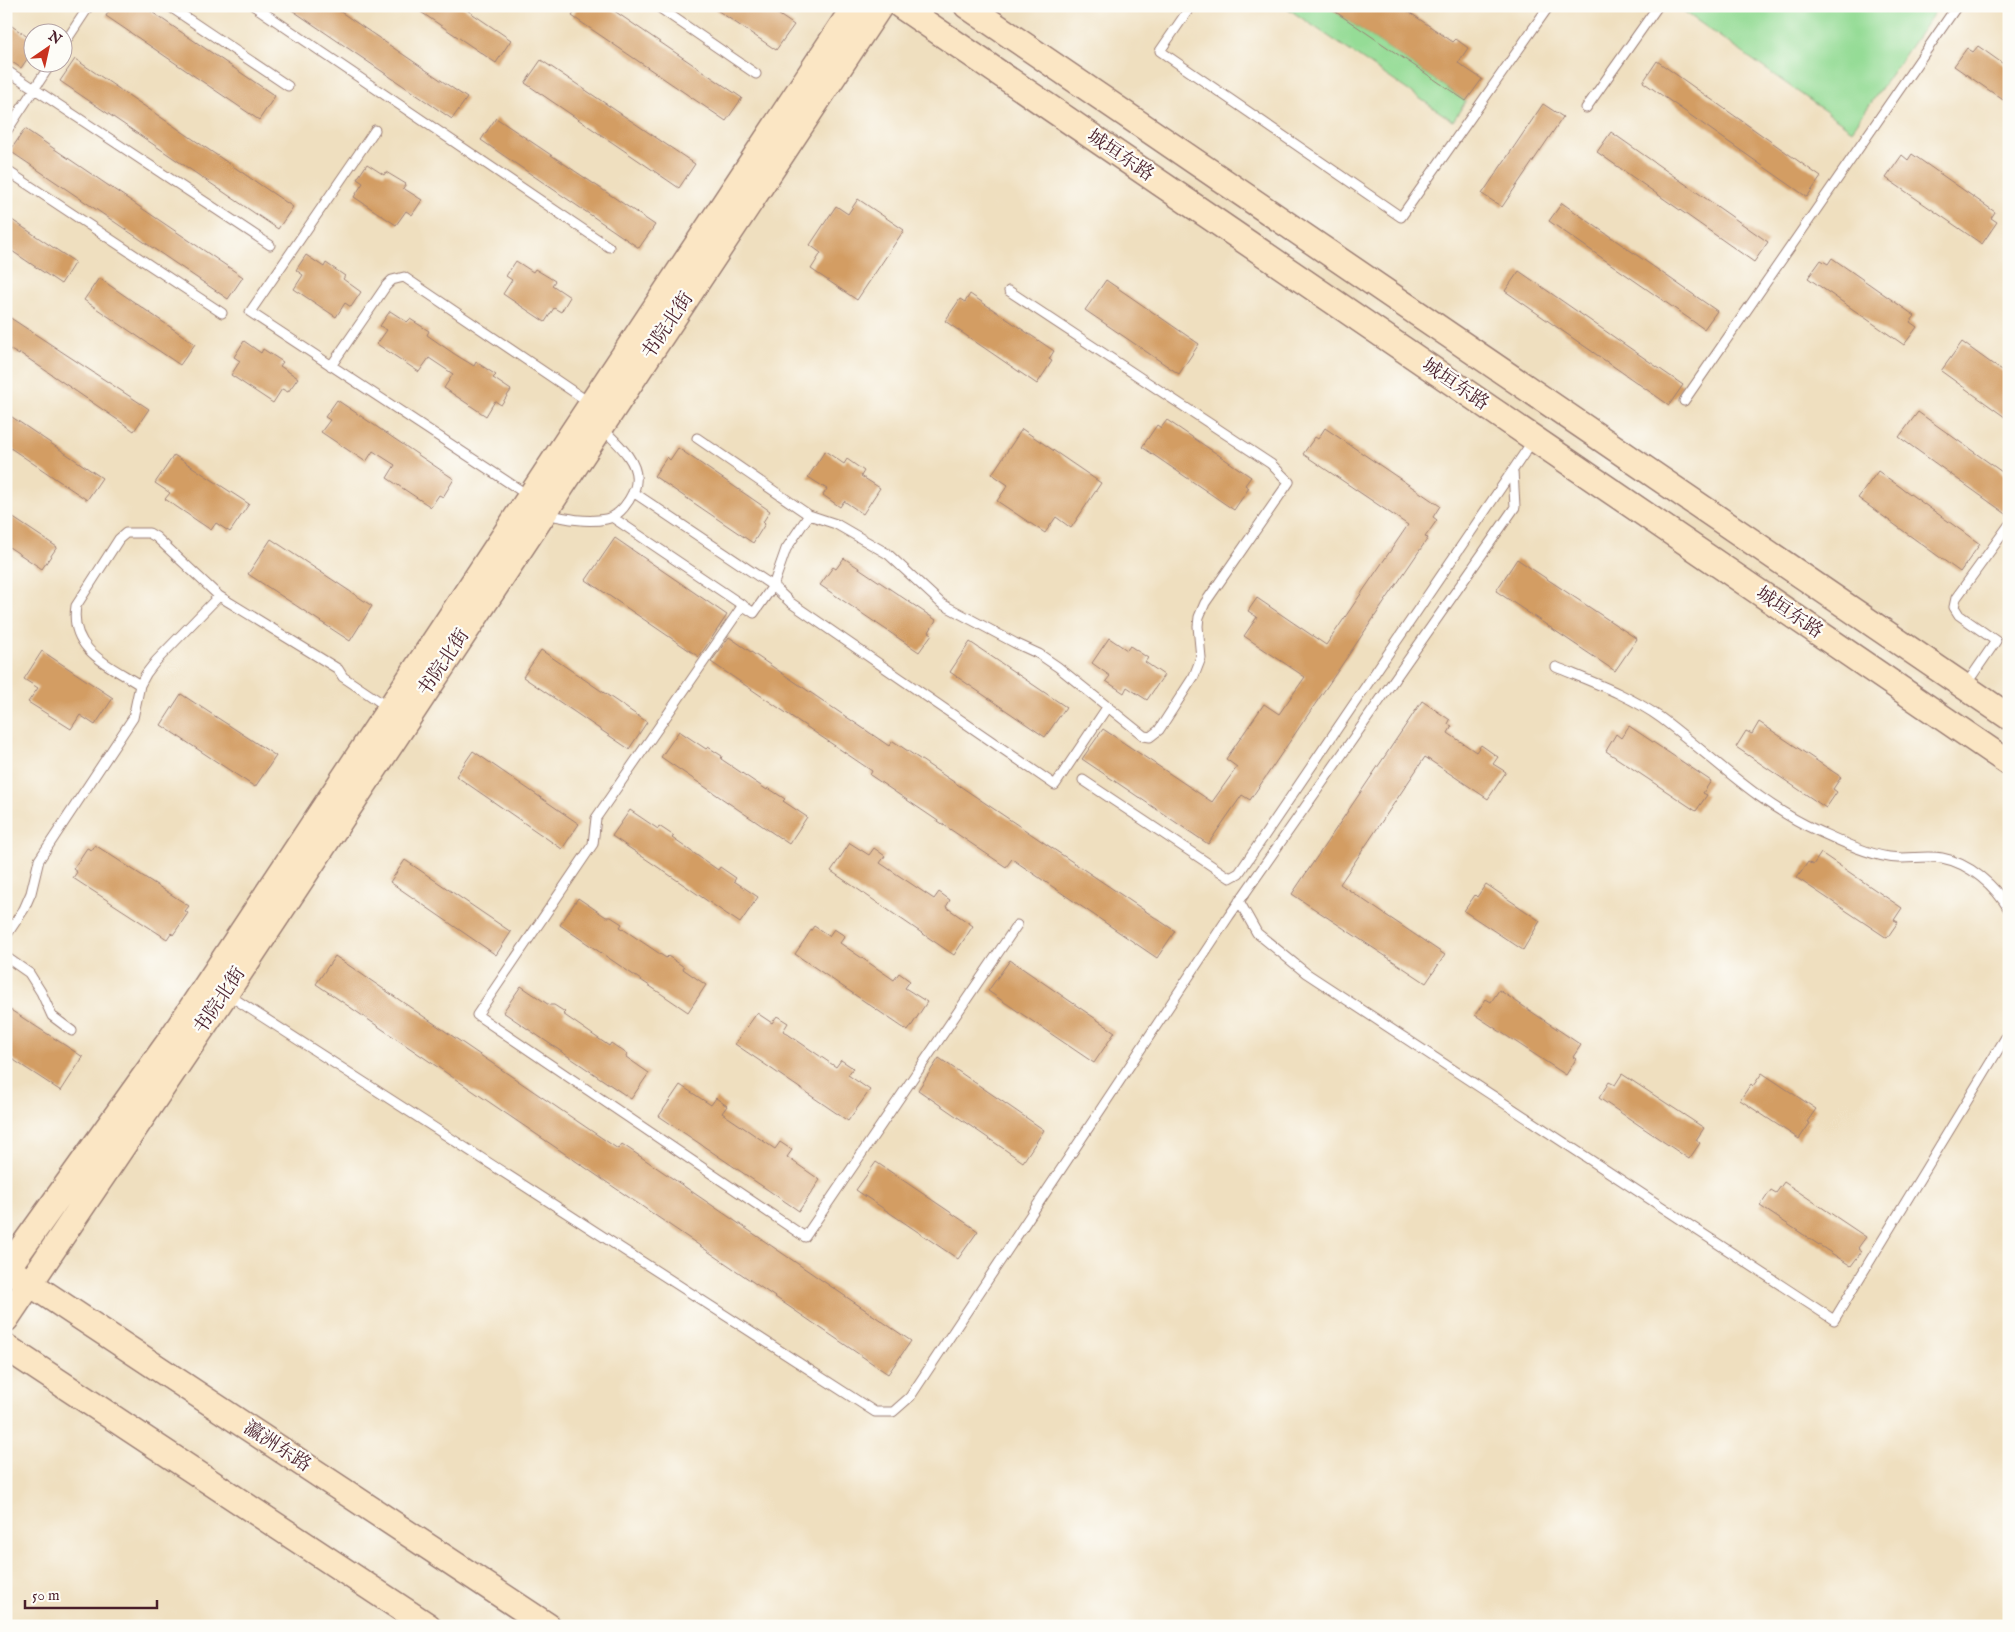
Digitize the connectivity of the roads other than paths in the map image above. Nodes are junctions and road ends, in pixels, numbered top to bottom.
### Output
1 (89, 6) edge
2 (169, 6) edge
3 (254, 6) edge
4 (657, 6) edge
5 (855, 6) edge
6 (880, 6) edge
7 (901, 6) edge
8 (967, 6) edge
9 (1191, 6) edge
10 (1549, 6) edge
11 (1658, 6) edge
12 (1957, 6) edge
13 (72, 32) edge
14 (6, 70) edge
15 (46, 72) edge
16 (756, 74) dead end
17 (288, 86) dead end
18 (35, 89) junction
19 (1586, 108) dead end
20 (375, 130) dead end
21 (6, 132) edge
22 (6, 170) edge
23 (270, 245) dead end
24 (610, 247) dead end
25 (1010, 292) dead end
26 (222, 313) dead end
27 (331, 366) junction
28 (1684, 401) dead end
29 (592, 404) junction
30 (601, 427) junction
31 (697, 438) dead end
32 (1534, 439) junction
33 (1513, 470) junction
34 (633, 492) junction
35 (537, 505) junction
36 (809, 515) junction
37 (612, 517) junction
38 (2009, 525) edge
39 (772, 586) junction
40 (219, 596) junction
41 (743, 605) junction
42 (1556, 667) dead end
43 (140, 685) junction
44 (1964, 687) junction
45 (1108, 706) junction
46 (390, 709) junction
47 (2009, 718) edge
48 (2009, 763) edge
49 (1082, 780) dead end
50 (1240, 902) junction
51 (2009, 910) edge
52 (1017, 925) dead end
53 (6, 936) edge
54 (6, 957) edge
55 (226, 993) junction
56 (72, 1031) dead end
57 (2009, 1032) edge
58 (6, 1269) edge
59 (31, 1284) junction
60 (6, 1319) edge
61 (6, 1347) edge
62 (428, 1626) edge
63 (548, 1626) edge

1 - 13 lane
2 - 17 lane
3 - 24 lane
4 - 16 lane
5 - 29 street, 书院北街
6 - 30 street, 书院北街
7 - 32 street, 城垣东路
8 - 44 street, 城垣东路
9 - 10 lane
11 - 19 lane
12 - 28 lane
14 - 18 lane
15 - 18 lane
18 - 21 lane
18 - 23 lane
20 - 27 lane
22 - 26 lane
25 - 45 lane
27 - 29 lane
27 - 35 lane
29 - 35 street, 书院北街
30 - 34 lane
30 - 35 street, 书院北街
31 - 36 lane
32 - 33 lane
32 - 48 street, 城垣东路
33 - 49 lane
33 - 50 lane
34 - 37 lane
34 - 39 lane
35 - 37 lane
35 - 46 street, 书院北街
35 - 55 street, 书院北街
36 - 39 lane
36 - 45 lane
37 - 41 lane
38 - 44 lane
39 - 41 lane
39 - 45 lane
40 - 43 lane
40 - 43 lane
40 - 46 lane
41 - 52 lane
42 - 51 lane
43 - 53 lane
44 - 47 street, 城垣东路
46 - 58 street, 书院北街
50 - 55 lane
50 - 57 lane
54 - 56 lane
55 - 59 street, 书院北街
58 - 59 street, 瀛洲东路
59 - 60 street, 书院北街
59 - 63 street, 瀛洲东路
61 - 62 street

